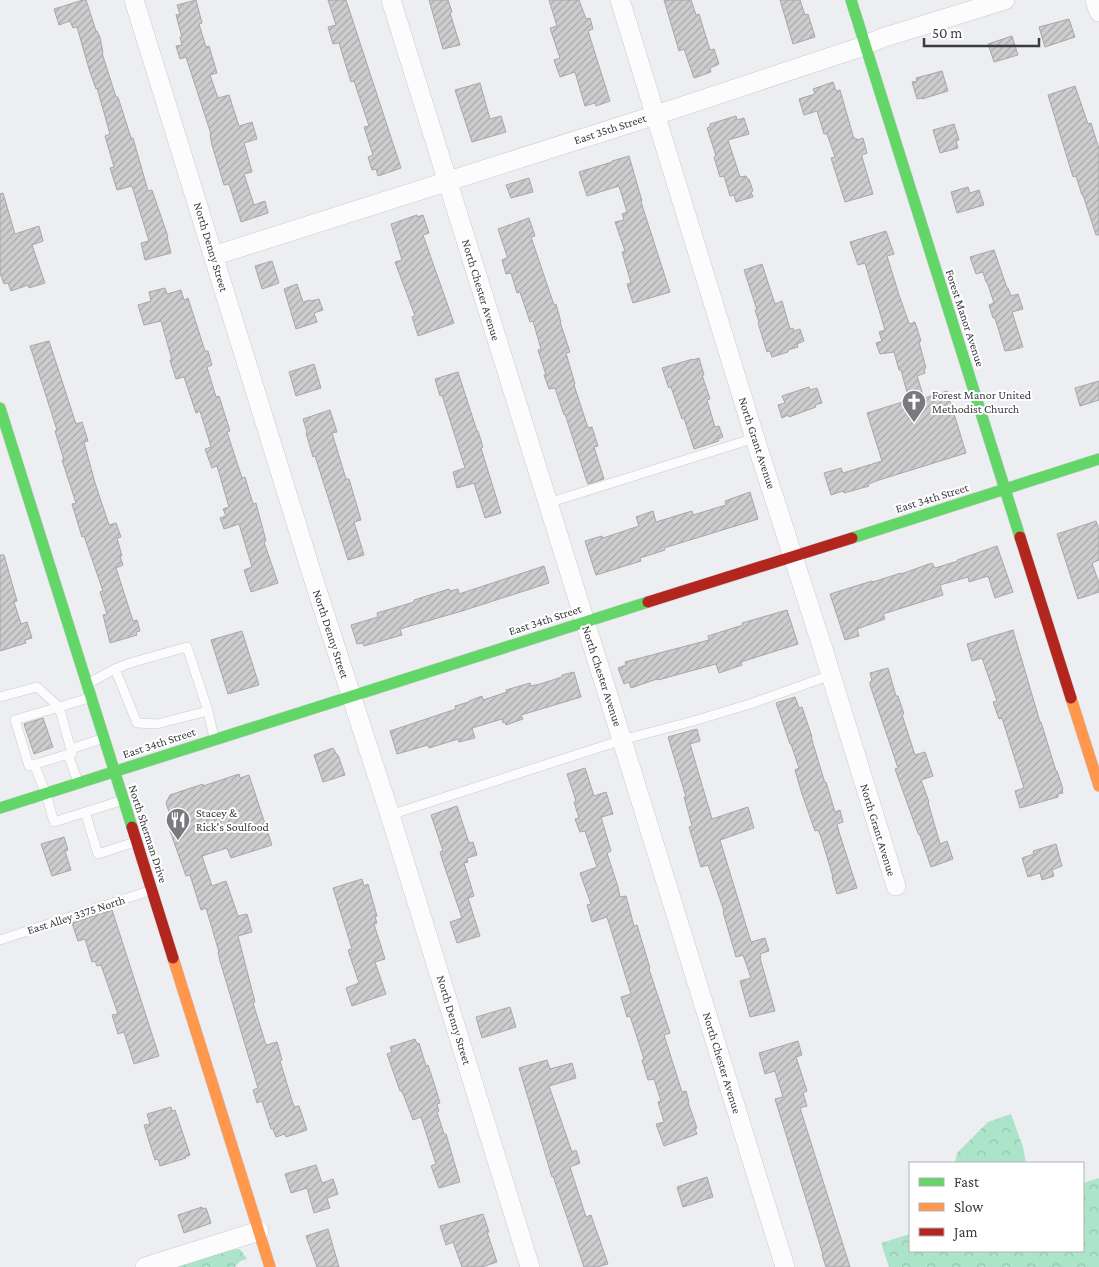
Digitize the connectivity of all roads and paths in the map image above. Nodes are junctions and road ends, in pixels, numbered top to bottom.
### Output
1 (134, 0) edge
2 (390, 0) edge
3 (620, 0) edge
4 (851, 0) edge
5 (1005, 0) edge
6 (1095, 0) edge
7 (1099, 12) edge
8 (865, 45) junction
9 (656, 115) junction
10 (447, 181) junction
11 (213, 256) junction
12 (0, 408) edge
13 (755, 438) junction
14 (1099, 459) edge
15 (1006, 489) junction
16 (548, 503) junction
17 (794, 555) junction
18 (585, 622) junction
19 (114, 669) junction
20 (831, 676) junction
21 (86, 684) junction
22 (351, 697) junction
23 (0, 698) edge
24 (90, 698) junction
25 (59, 708) junction
26 (208, 711) junction
27 (103, 738) junction
28 (214, 740) junction
29 (622, 740) junction
30 (70, 752) junction
31 (34, 764) junction
32 (114, 772) junction
33 (78, 784) junction
34 (1099, 786) edge
35 (46, 794) junction
36 (123, 800) junction
37 (0, 808) edge
38 (85, 812) junction
39 (390, 815) junction
40 (136, 842) junction
41 (896, 886) dead end
42 (152, 890) junction
43 (0, 940) edge
44 (260, 1231) junction
45 (145, 1267) edge
46 (270, 1267) edge
47 (530, 1267) edge
48 (785, 1267) edge

1 - 11 street, North Denny Street
2 - 10 street, North Chester Avenue
3 - 9 street, North Grant Avenue
4 - 8 main road, Forest Manor Avenue
5 - 8 street, East 35th Street
6 - 7 street
8 - 9 street, East 35th Street
8 - 15 main road, Forest Manor Avenue
9 - 10 street, East 35th Street
9 - 13 street, North Grant Avenue
10 - 11 street, East 35th Street
10 - 16 street, North Chester Avenue
11 - 22 street, North Denny Street
12 - 21 main road, North Sherman Drive
13 - 16 lane
13 - 17 street, North Grant Avenue
14 - 15 main road, East 34th Street
15 - 17 main road, East 34th Street
15 - 34 main road, Forest Manor Avenue
16 - 18 street, North Chester Avenue
17 - 18 main road, East 34th Street
17 - 20 street, North Grant Avenue
18 - 22 main road, East 34th Street
18 - 29 street, North Chester Avenue
19 - 21 lane
19 - 26 lane
19 - 26 lane
20 - 29 lane
20 - 41 street, North Grant Avenue
21 - 24 main road, North Sherman Drive
22 - 28 main road, East 34th Street
22 - 39 street, North Denny Street
23 - 25 lane
24 - 25 lane
24 - 27 main road, North Sherman Drive
25 - 30 lane
25 - 31 lane
26 - 28 lane
27 - 30 lane
27 - 32 main road, North Sherman Drive
28 - 32 main road, East 34th Street
29 - 39 lane
29 - 48 street, North Chester Avenue
30 - 31 lane
30 - 33 lane
31 - 35 lane
32 - 33 main road, East 34th Street
32 - 36 main road, North Sherman Drive
33 - 35 main road, East 34th Street
35 - 37 main road, East 34th Street
35 - 38 lane
36 - 38 lane
36 - 40 main road, North Sherman Drive
38 - 40 lane
39 - 47 street, North Denny Street
40 - 42 main road, North Sherman Drive
42 - 43 lane, East Alley 3375 North
42 - 44 main road, North Sherman Drive
44 - 45 street
44 - 46 main road, North Sherman Drive

